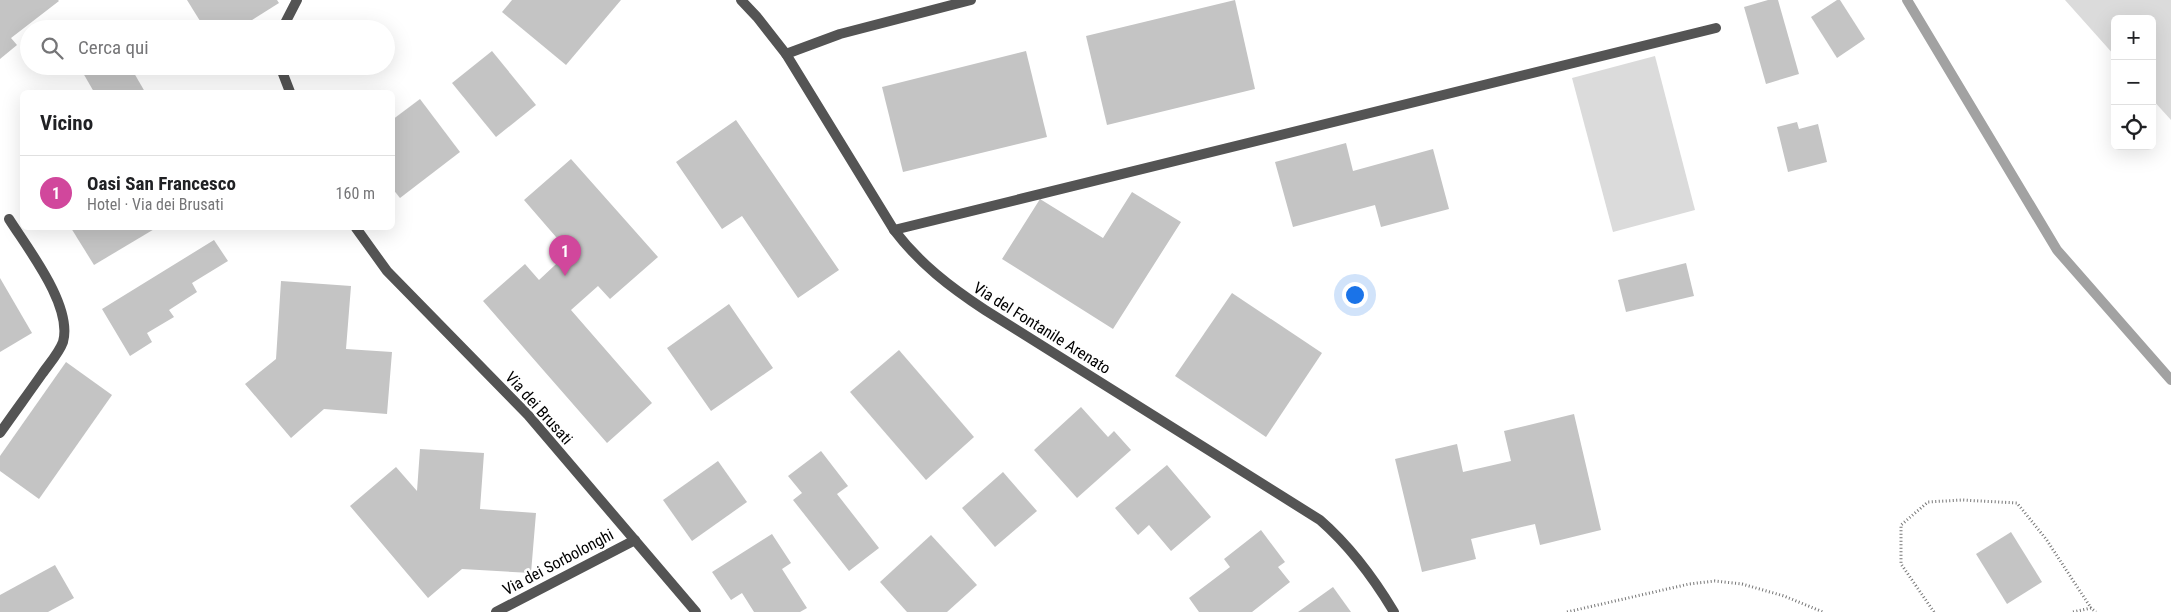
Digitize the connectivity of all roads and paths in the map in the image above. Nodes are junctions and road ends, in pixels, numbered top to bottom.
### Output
1 (297, 0) edge
2 (740, 0) edge
3 (971, 0) edge
4 (287, 20) edge
5 (1716, 28) dead end
6 (786, 54) junction
7 (283, 75) edge
8 (289, 90) edge
9 (9, 219) dead end
10 (357, 230) edge
11 (894, 230) junction
12 (0, 433) edge
13 (635, 540) junction
14 (2091, 608) junction
15 (496, 612) edge
16 (696, 612) edge
17 (1394, 612) edge
18 (1567, 612) edge
19 (1823, 612) edge
20 (1934, 612) edge
21 (2073, 612) edge
22 (2096, 612) edge

1 - 4 street
2 - 6 street, Via del Fontanile Arenato
3 - 6 street
5 - 11 street
6 - 11 street, Via del Fontanile Arenato
7 - 8 street
9 - 12 street
10 - 13 street, Via dei Brusati
11 - 17 street, Via del Fontanile Arenato
13 - 15 street, Via dei Sorbolonghi
13 - 16 street, Via dei Brusati
14 - 20 path
14 - 21 path
14 - 22 path
18 - 19 path

